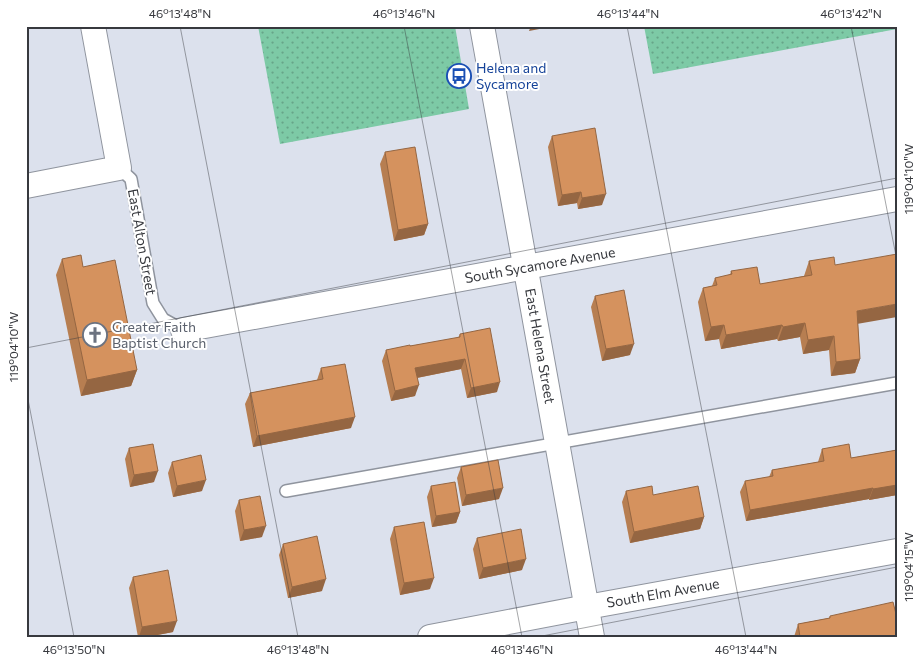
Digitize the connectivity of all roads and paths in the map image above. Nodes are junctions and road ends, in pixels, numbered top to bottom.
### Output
1 (93, 26) edge
2 (482, 26) edge
3 (119, 168) junction
4 (26, 186) edge
5 (897, 199) edge
6 (526, 268) junction
7 (183, 330) joint
8 (897, 383) edge
9 (557, 442) junction
10 (286, 491) dead end
11 (897, 551) edge
12 (587, 607) junction
13 (430, 637) edge
14 (592, 637) edge

1 - 3 street, East Alton Street
2 - 6 street, East Helena Street
3 - 4 street
3 - 7 lane, East Alton Street
5 - 6 street, South Sycamore Avenue
6 - 7 street, South Sycamore Avenue
6 - 9 street, East Helena Street
8 - 9 lane
9 - 10 lane
9 - 12 street, East Helena Street
11 - 12 street, South Elm Avenue
12 - 13 street, South Elm Avenue
12 - 14 street, East Helena Street

